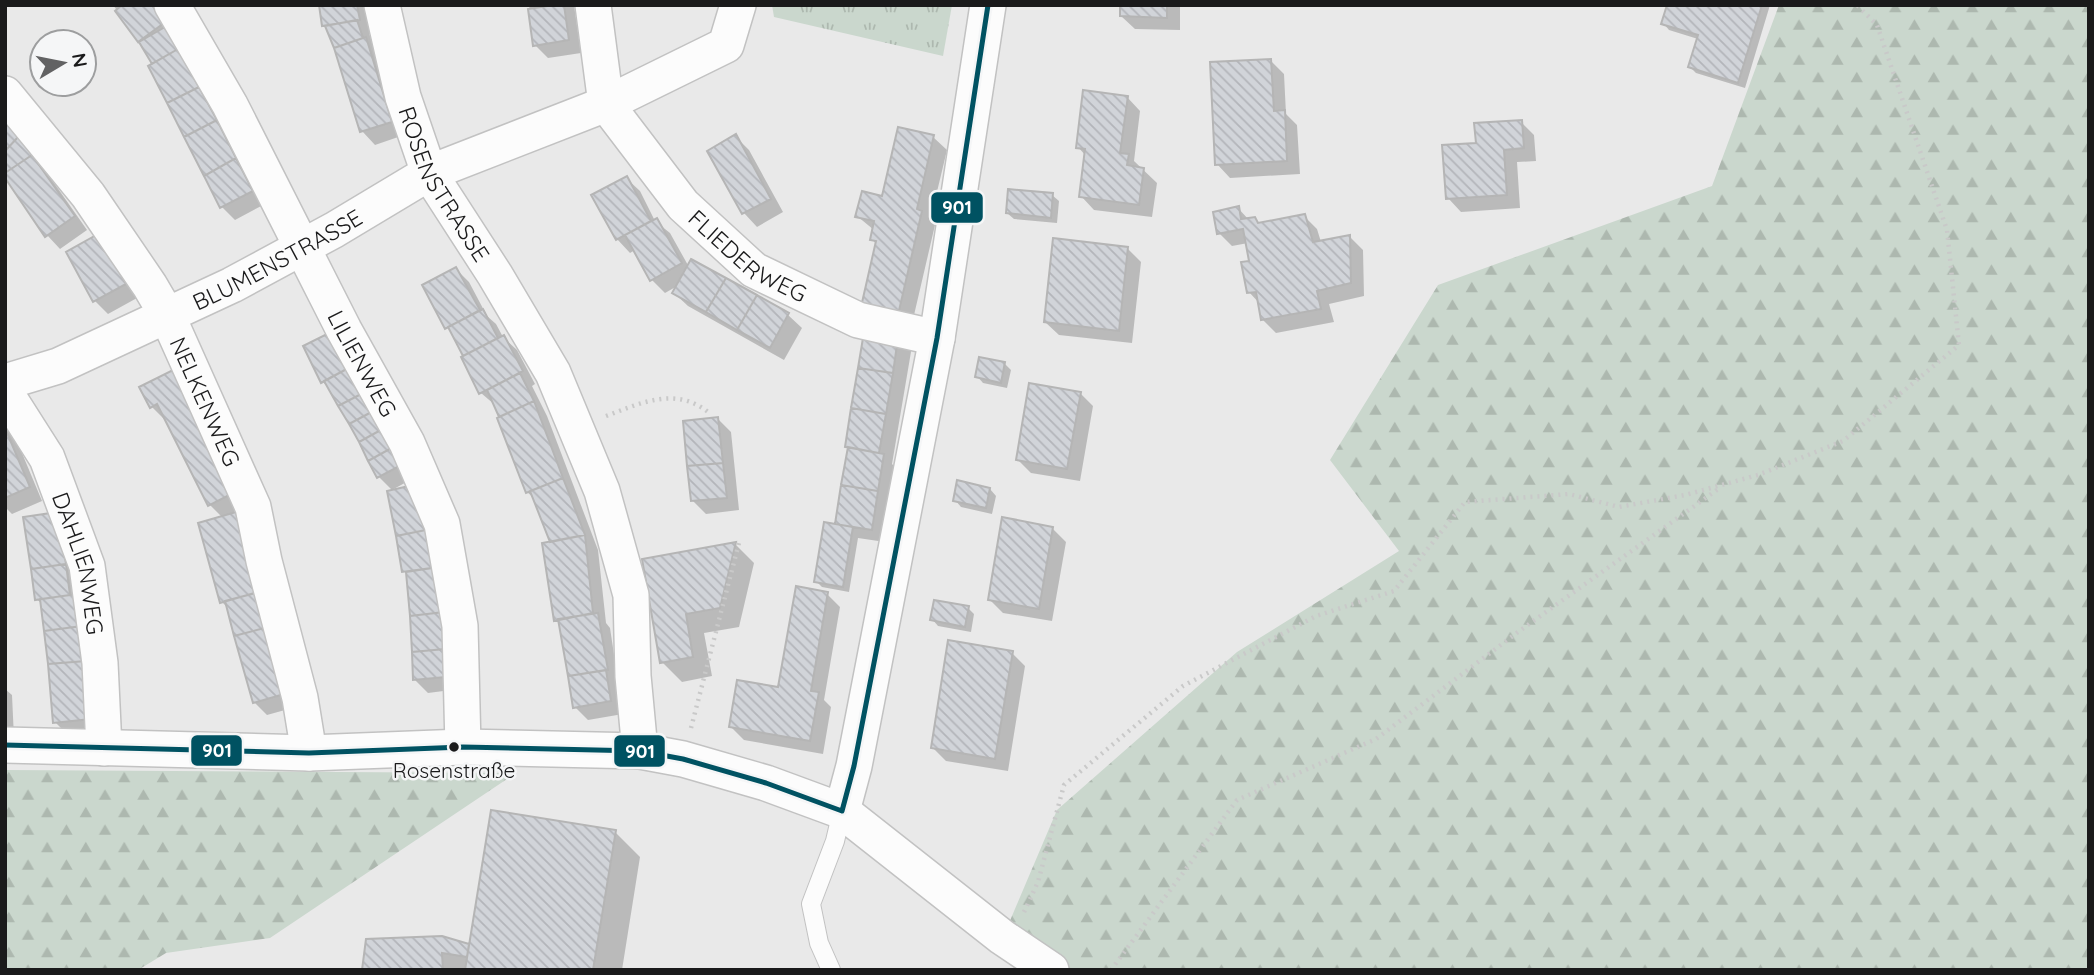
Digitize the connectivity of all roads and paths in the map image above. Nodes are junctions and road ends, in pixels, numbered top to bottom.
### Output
1 (172, 5) edge
2 (382, 5) edge
3 (593, 5) edge
4 (738, 5) edge
5 (988, 5) edge
6 (1857, 5) edge
7 (5, 94) edge
8 (607, 104) junction
9 (429, 173) junction
10 (300, 247) junction
11 (167, 315) junction
12 (937, 338) junction
13 (5, 383) edge
14 (5, 392) edge
15 (708, 412) dead end
16 (575, 426) junction
17 (1724, 485) junction
18 (740, 539) dead end
19 (5, 745) edge
20 (463, 747) junction
21 (104, 748) junction
22 (640, 751) junction
23 (309, 753) junction
24 (683, 759) junction
25 (842, 811) junction
26 (1009, 941) junction
27 (831, 970) edge
28 (1051, 970) edge
29 (1111, 970) edge

1 - 10 street, LILIENWEG
2 - 9 street, ROSENSTRASSE
3 - 8 street, FLIEDERWEG
4 - 8 street
5 - 12 street
6 - 17 path
7 - 11 street, NELKENWEG
8 - 9 street
8 - 12 street, FLIEDERWEG
9 - 10 street, BLUMENSTRASSE
9 - 16 street, ROSENSTRASSE
10 - 11 street, BLUMENSTRASSE
10 - 20 street, LILIENWEG
11 - 13 street, BLUMENSTRASSE
11 - 23 street, NELKENWEG
12 - 25 street
14 - 21 street, DAHLIENWEG
15 - 16 path
16 - 22 street, ROSENSTRASSE
17 - 26 path
17 - 29 path
18 - 24 path
19 - 21 street
20 - 22 street
20 - 23 street
21 - 23 street
22 - 24 street
24 - 25 street
25 - 26 street
25 - 27 lane
26 - 28 street

